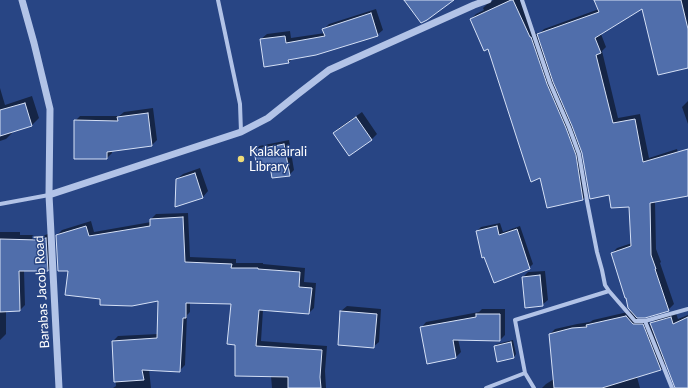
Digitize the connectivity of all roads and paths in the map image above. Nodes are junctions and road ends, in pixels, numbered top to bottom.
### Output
1 (22, 0) edge
2 (218, 0) edge
3 (488, 0) edge
4 (522, 0) edge
5 (473, 3) edge
6 (241, 132) junction
7 (49, 195) junction
8 (0, 204) edge
9 (609, 291) junction
10 (688, 309) edge
11 (645, 321) junction
12 (525, 373) junction
13 (58, 388) edge
14 (486, 388) edge
15 (534, 388) edge
16 (672, 388) edge

1 - 7 street, Barabas Jacob Road
2 - 6 street
3 - 5 street
4 - 9 street
5 - 6 street
6 - 7 street
7 - 8 street
7 - 13 street, Barabas Jacob Road
9 - 11 street
9 - 12 street
10 - 11 street
11 - 16 street
12 - 14 street
12 - 15 street

